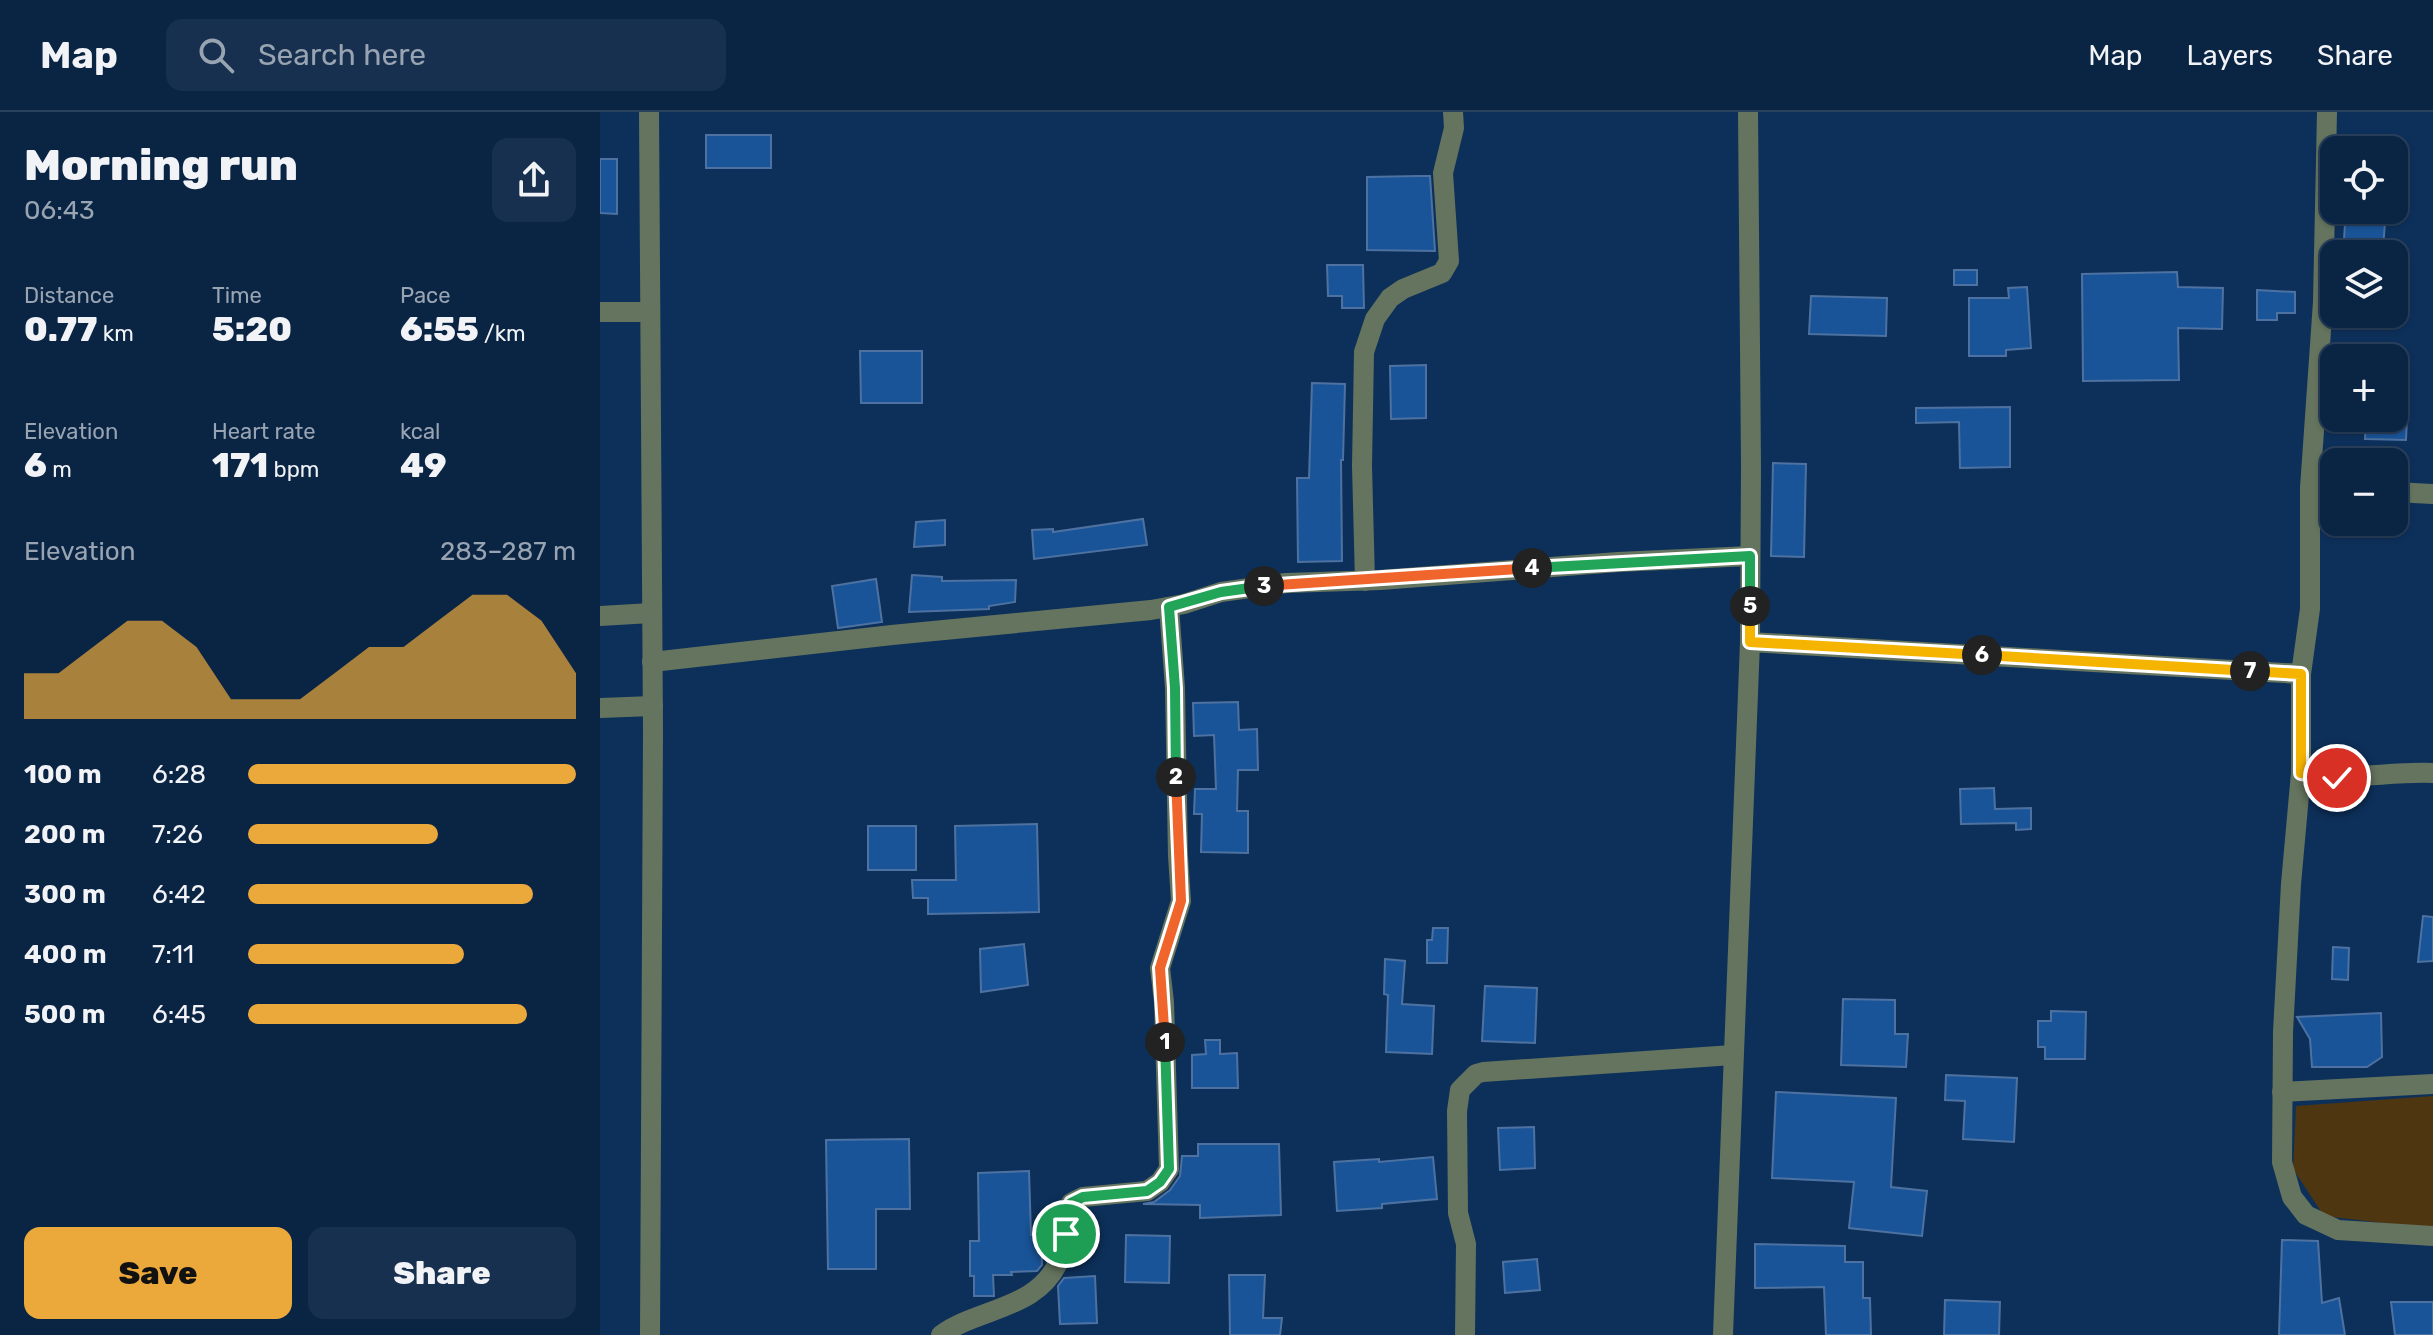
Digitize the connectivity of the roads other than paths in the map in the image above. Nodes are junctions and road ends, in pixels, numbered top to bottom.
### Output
1 (649, 112) edge
2 (1453, 112) edge
3 (1748, 112) edge
4 (2327, 112) edge
5 (600, 312) edge
6 (649, 312) junction
7 (2310, 488) junction
8 (2320, 488) edge
9 (2408, 493) edge
10 (2433, 494) edge
11 (1750, 556) junction
12 (1365, 581) junction
13 (1169, 607) junction
14 (651, 613) junction
15 (600, 616) edge
16 (1750, 642) junction
17 (652, 662) junction
18 (2301, 674) junction
19 (653, 706) junction
20 (600, 708) edge
21 (2301, 773) junction
22 (2433, 773) edge
23 (1733, 1055) junction
24 (2433, 1084) edge
25 (2282, 1092) junction
26 (2433, 1236) edge
27 (650, 1335) edge
28 (941, 1335) edge
29 (1465, 1335) edge
30 (1723, 1335) edge

1 - 6 street
2 - 12 street
3 - 11 street
4 - 7 street
5 - 6 street
6 - 14 street
7 - 8 street
7 - 18 street
9 - 10 street
11 - 12 street
11 - 16 street
12 - 13 street
13 - 17 street
13 - 28 street
14 - 15 street
14 - 17 street
16 - 18 street
16 - 23 street
17 - 19 street
18 - 21 street
19 - 20 street
19 - 27 street
21 - 22 street
21 - 25 street
23 - 29 street
23 - 30 street
24 - 25 street
25 - 26 street

